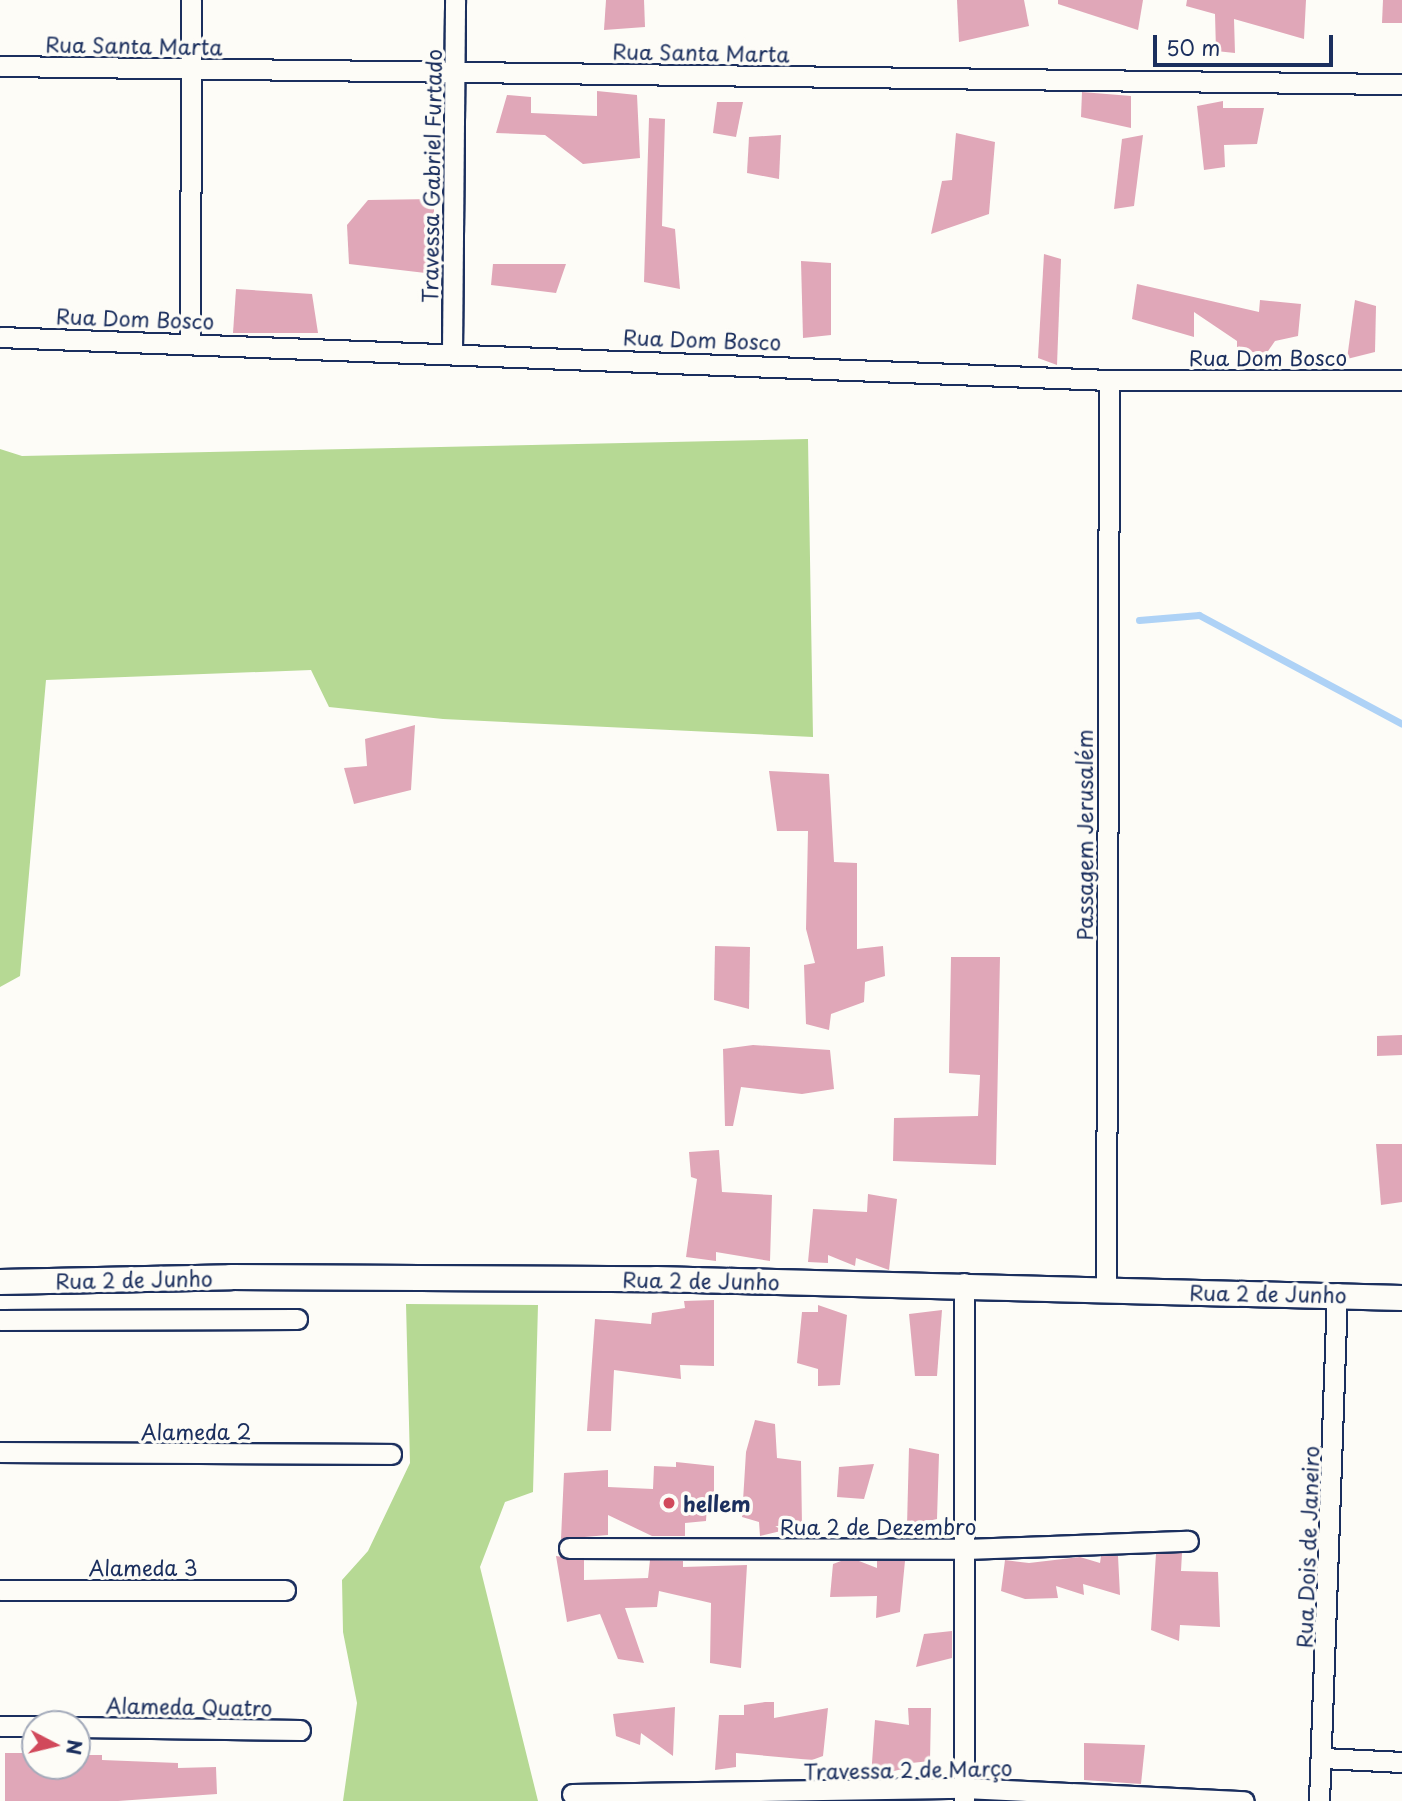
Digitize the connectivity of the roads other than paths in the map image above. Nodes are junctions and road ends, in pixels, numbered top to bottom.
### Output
1 (191, 0) edge
2 (455, 0) edge
3 (0, 66) edge
4 (191, 68) junction
5 (455, 72) junction
6 (1402, 84) edge
7 (0, 337) edge
8 (190, 342) junction
9 (452, 351) junction
10 (1109, 380) junction
11 (1402, 380) edge
12 (0, 1282) edge
13 (964, 1283) junction
14 (1106, 1290) junction
15 (1338, 1293) junction
16 (1402, 1298) edge
17 (297, 1319) dead end
18 (0, 1320) edge
19 (0, 1452) edge
20 (391, 1454) dead end
21 (1188, 1541) dead end
22 (569, 1548) dead end
23 (965, 1549) junction
24 (0, 1590) edge
25 (285, 1590) dead end
26 (0, 1726) edge
27 (21, 1726) edge
28 (91, 1727) edge
29 (300, 1730) dead end
30 (1323, 1758) junction
31 (1402, 1762) edge
32 (572, 1794) dead end
33 (964, 1795) edge
34 (1244, 1801) edge
35 (1319, 1801) edge

1 - 4 street
2 - 5 street, Travessa Gabriel Furtado
3 - 4 street, Rua Santa Marta
4 - 5 street, Rua Santa Marta
4 - 8 street
5 - 6 street, Rua Santa Marta
5 - 9 street, Travessa Gabriel Furtado
7 - 8 street, Rua Dom Bosco
8 - 9 street, Rua Dom Bosco
9 - 10 street, Rua Dom Bosco
10 - 11 street, Rua Dom Bosco
10 - 14 street, Passagem Jerusalém
12 - 13 street, Rua 2 de Junho
13 - 14 street, Rua 2 de Junho
13 - 23 street
14 - 15 street, Rua 2 de Junho
15 - 16 street, Rua 2 de Junho
15 - 30 street, Rua Dois de Janeiro
17 - 18 street
19 - 20 street, Alameda 2
21 - 23 street, Rua 2 de Dezembro
22 - 23 street, Rua 2 de Dezembro
23 - 33 street
24 - 25 street, Alameda 3
26 - 27 street
28 - 29 street, Alameda Quatro
30 - 31 street
30 - 35 street, Rua Dois de Janeiro
32 - 33 street, Travessa 2 de Março
33 - 34 street, Travessa 2 de Março

